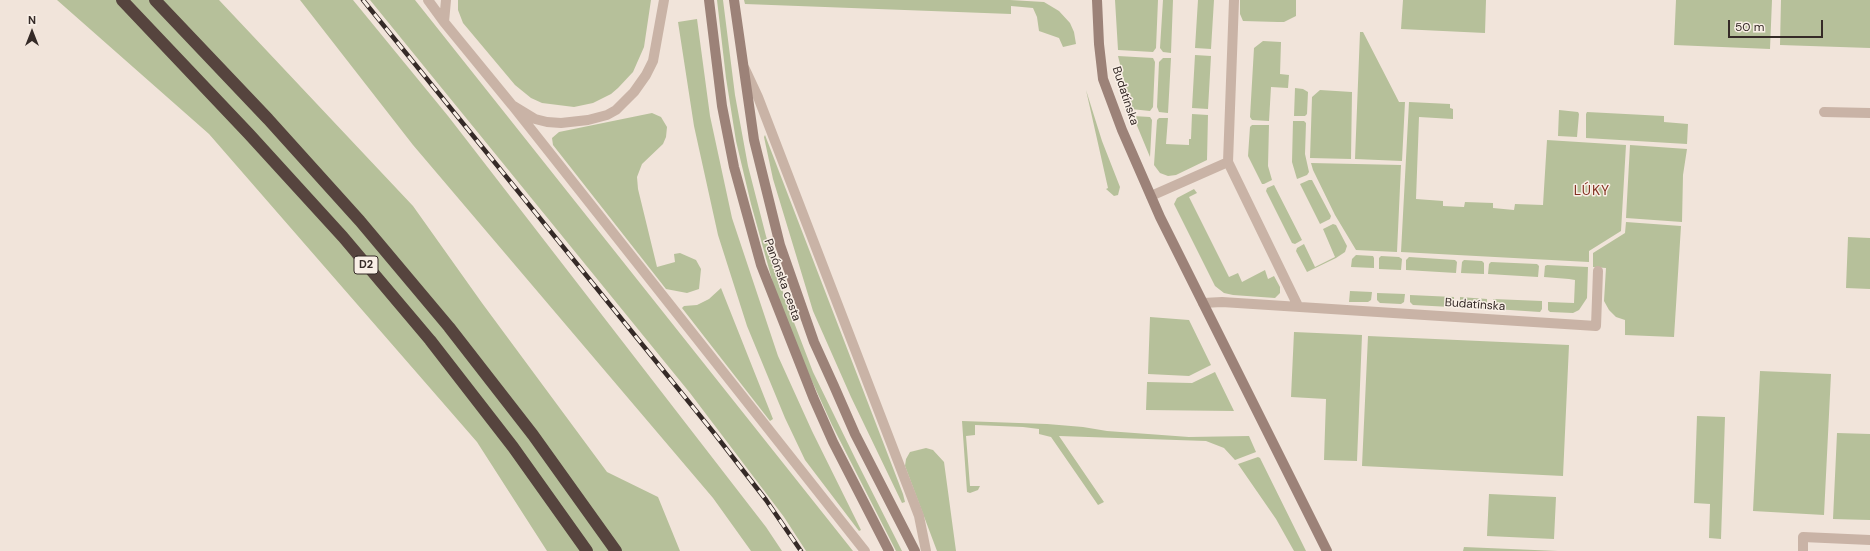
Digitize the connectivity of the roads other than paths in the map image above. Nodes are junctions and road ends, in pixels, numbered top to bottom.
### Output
1 (122, 0) edge
2 (155, 0) edge
3 (428, 0) edge
4 (446, 0) edge
5 (664, 0) edge
6 (709, 0) edge
7 (734, 0) edge
8 (1097, 0) edge
9 (1234, 0) edge
10 (444, 22) junction
11 (741, 60) junction
12 (512, 105) junction
13 (1824, 112) dead end
14 (1870, 113) edge
15 (1228, 162) junction
16 (1151, 196) junction
17 (1598, 271) dead end
18 (1203, 303) junction
19 (1298, 306) junction
20 (1870, 540) edge
21 (587, 551) edge
22 (616, 551) edge
23 (865, 551) edge
24 (889, 551) edge
25 (915, 551) edge
26 (926, 551) edge
27 (1327, 551) edge
28 (1803, 551) edge

1 - 21 highway, D2
2 - 22 highway, D2
3 - 10 street
4 - 10 street
5 - 12 street
6 - 24 main road, Panónska cesta
7 - 11 main road, Panónska cesta
8 - 16 main road, Budatínska
9 - 15 street
10 - 12 street
11 - 25 main road, Panónska cesta
11 - 26 street, Panónska cesta
12 - 23 street
13 - 14 street
15 - 16 street
15 - 19 street
16 - 18 main road, Budatínska
17 - 19 street, Budatínska
18 - 19 street, Budatínska
18 - 27 main road, Budatínska
20 - 28 street

